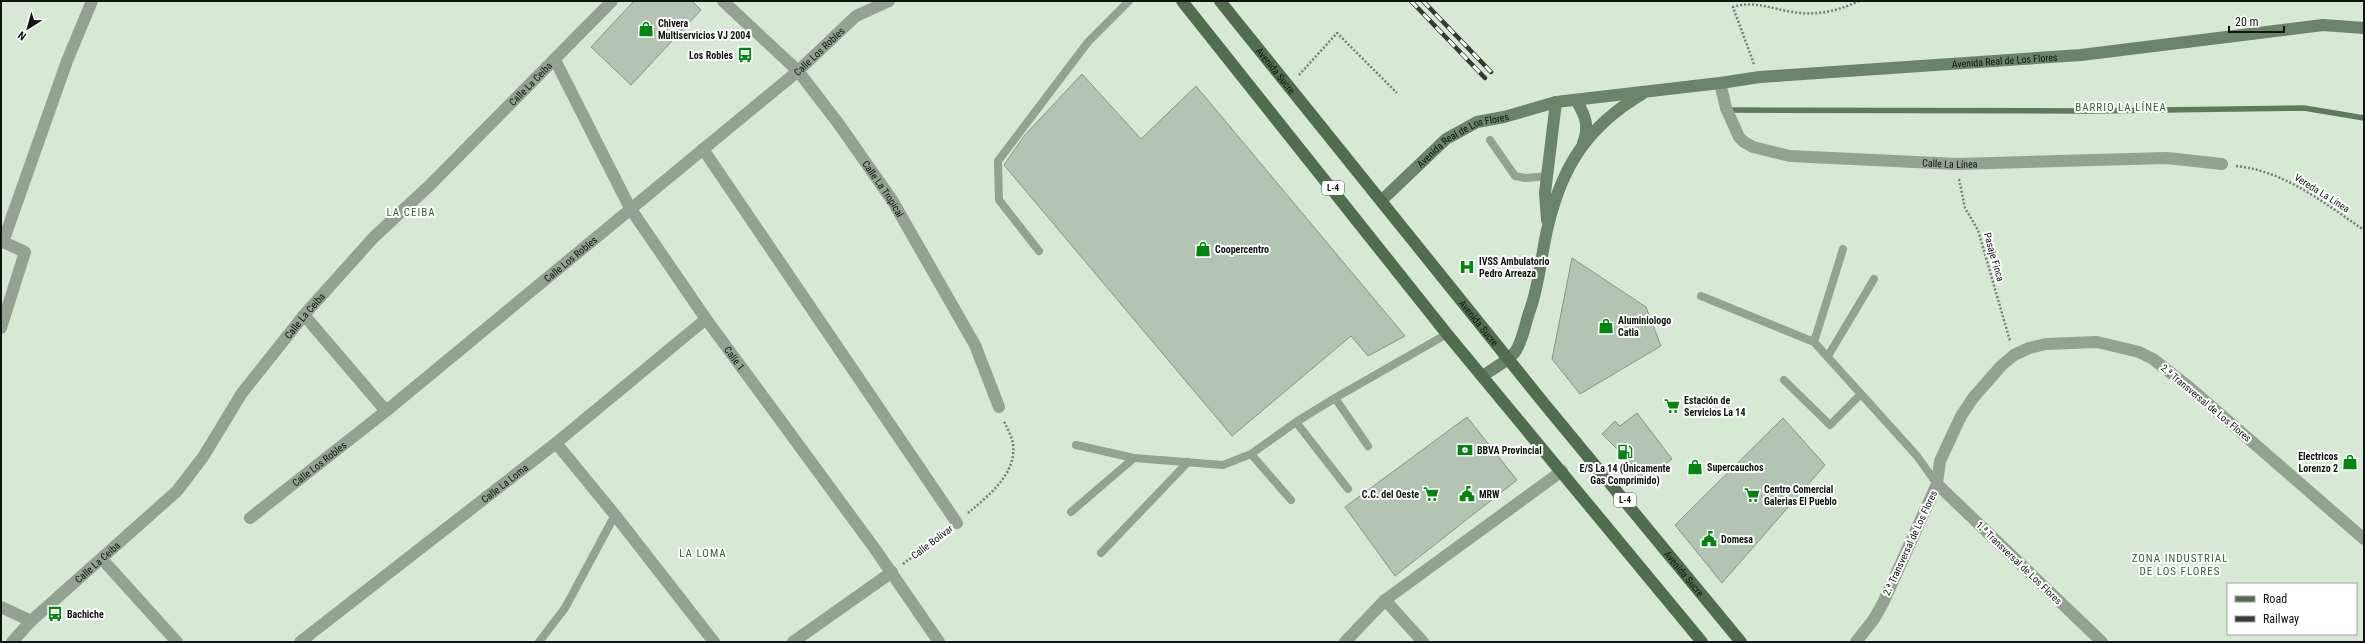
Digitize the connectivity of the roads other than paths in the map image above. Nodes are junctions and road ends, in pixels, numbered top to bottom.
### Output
1 (92, 1) edge
2 (612, 1) edge
3 (723, 1) edge
4 (889, 1) edge
5 (1129, 1) edge
6 (1182, 1) edge
7 (1220, 1) edge
8 (2364, 28) edge
9 (555, 60) junction
10 (798, 71) junction
11 (1720, 83) junction
12 (1645, 92) junction
13 (1576, 100) junction
14 (1556, 102) junction
15 (1490, 140) dead end
16 (1582, 146) junction
17 (703, 149) junction
18 (2222, 164) road end
19 (1548, 176) junction
20 (1382, 200) junction
21 (630, 208) junction
22 (1548, 226) junction
23 (2, 241) edge
24 (1843, 249) dead end
25 (1039, 252) dead end
26 (1874, 280) dead end
27 (1701, 296) dead end
28 (304, 315) junction
29 (706, 320) junction
30 (1, 328) edge
31 (1447, 334) junction
32 (1814, 342) junction
33 (1828, 356) junction
34 (1508, 358) junction
35 (1483, 376) junction
36 (1784, 380) dead end
37 (1860, 395) junction
38 (1335, 398) junction
39 (999, 407) road end
40 (386, 411) junction
41 (1296, 422) junction
42 (556, 443) junction
43 (1076, 445) dead end
44 (1368, 446) dead end
45 (1251, 454) junction
46 (1134, 458) junction
47 (1188, 462) junction
48 (1562, 471) junction
49 (1937, 484) junction
50 (1348, 489) dead end
51 (1291, 500) dead end
52 (1071, 512) dead end
53 (615, 515) junction
54 (250, 518) dead end
55 (958, 522) road end
56 (2364, 539) edge
57 (1101, 553) dead end
58 (102, 559) junction
59 (892, 572) junction
60 (1385, 600) junction
61 (1, 608) edge
62 (31, 621) junction
63 (12, 642) edge
64 (177, 642) edge
65 (300, 642) edge
66 (539, 642) edge
67 (714, 642) edge
68 (793, 642) edge
69 (939, 642) edge
70 (1345, 642) edge
71 (1423, 642) edge
72 (1702, 642) edge
73 (1741, 642) edge
74 (1856, 642) edge
75 (2102, 642) edge

1 - 23 street
2 - 9 street, Calle La Ceiba
3 - 10 street, Calle La Tropical
4 - 10 street, Calle Los Robles
5 - 25 lane
6 - 31 main road, L-4
7 - 20 main road, Avenida Sucre / L-4
8 - 11 street, Avenida Real de Los Flores
9 - 21 street, Calle 1
9 - 28 street, Calle La Ceiba
10 - 17 street, Calle Los Robles
10 - 39 street, Calle La Tropical
11 - 12 street, Avenida Real de Los Flores
11 - 18 street, Calle La Línea
12 - 13 street, Avenida Real de Los Flores
12 - 16 street, Avenida Real de Los Flores
13 - 14 street, Avenida Real de Los Flores
13 - 16 street
14 - 19 street, Avenida Real de Los Flores
14 - 20 street, Avenida Real de Los Flores
15 - 19 lane
16 - 22 street, Avenida Real de Los Flores
17 - 21 street, Calle Los Robles
17 - 55 street
19 - 22 street, Avenida Real de Los Flores
20 - 34 main road, Avenida Sucre / L-4
21 - 29 street, Calle 1
21 - 40 street, Calle Los Robles
22 - 34 street, Avenida Real de Los Flores
23 - 30 street
24 - 32 lane
26 - 33 lane
27 - 32 lane
28 - 40 street
28 - 58 street, Calle La Ceiba
29 - 42 street, Calle La Loma
29 - 59 street, Calle 1
31 - 35 main road, L-4
31 - 38 lane
32 - 33 lane
33 - 37 lane
34 - 35 street, Avenida Real de Los Flores
34 - 73 main road, Avenida Sucre / L-4
35 - 48 main road, L-4
36 - 37 lane
37 - 49 lane
38 - 41 lane
38 - 44 lane
40 - 54 street, Calle Los Robles
41 - 45 lane
41 - 50 lane
42 - 53 street
42 - 65 street, Calle La Loma
43 - 46 lane
45 - 47 lane
45 - 51 lane
46 - 47 lane
46 - 52 lane
47 - 57 lane
48 - 60 street
48 - 72 main road, L-4
49 - 56 street, 2.ª Transversal de Los Flores
49 - 74 street, 2.ª Transversal de Los Flores
49 - 75 street, 1.ª Transversal de Los Flores
53 - 66 lane
53 - 67 street
58 - 62 street, Calle La Ceiba
58 - 64 street
59 - 68 street
59 - 69 street, Calle 1
60 - 70 street
60 - 71 street
61 - 62 street
62 - 63 street, Calle La Ceiba

